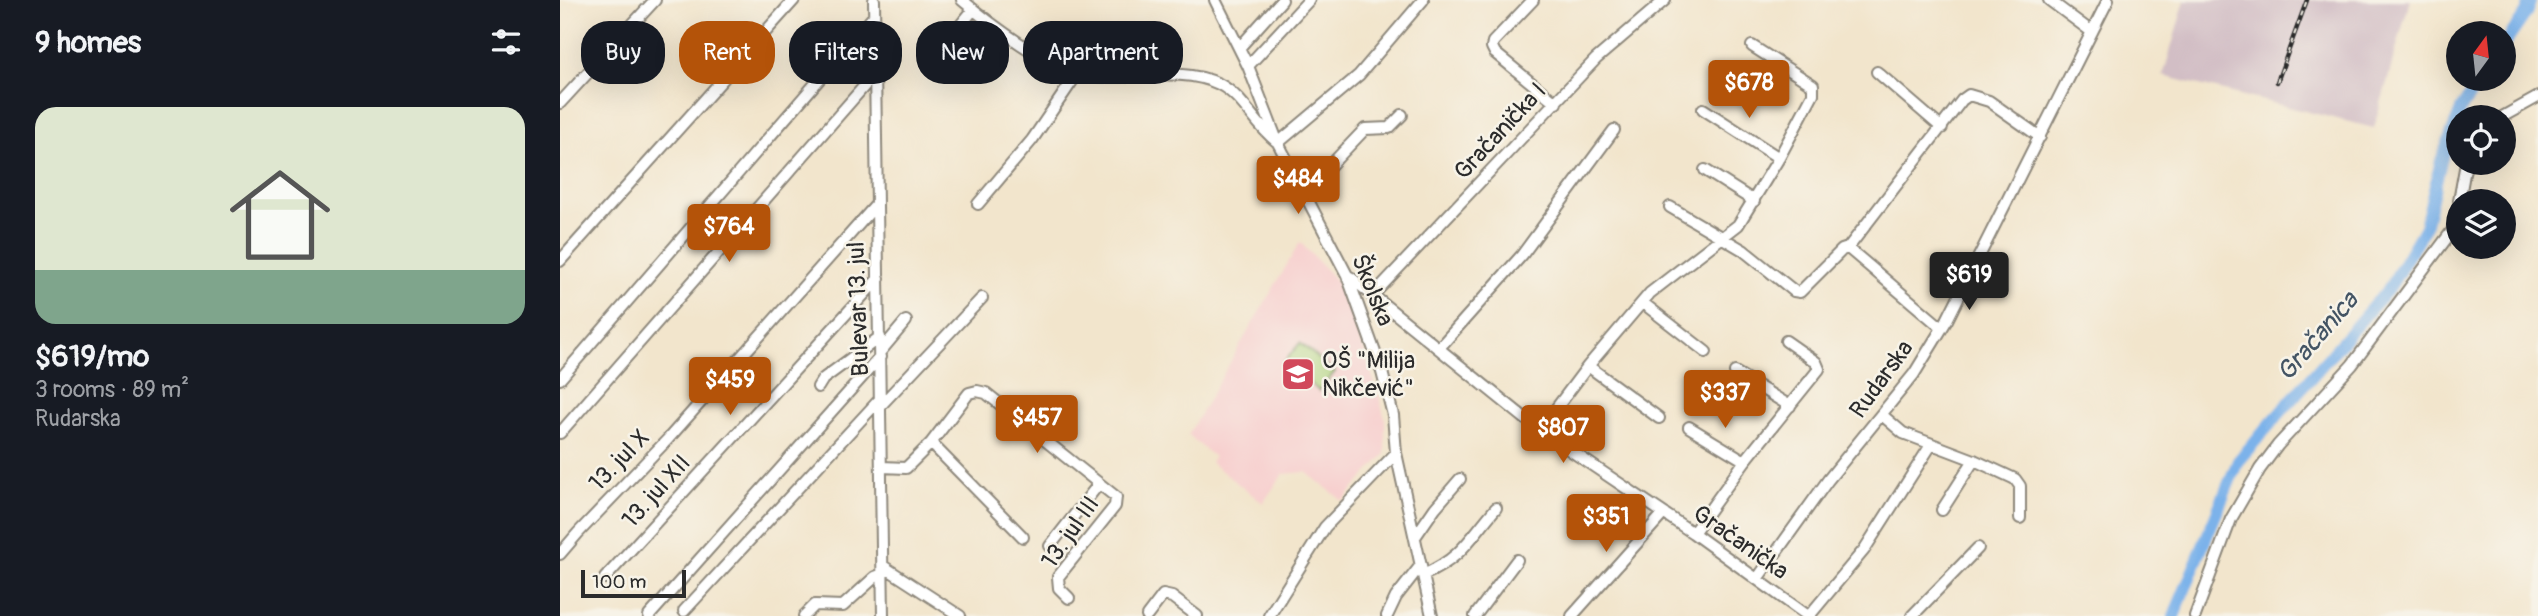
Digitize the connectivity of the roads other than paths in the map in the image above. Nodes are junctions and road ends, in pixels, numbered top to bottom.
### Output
1 (655, 0) edge
2 (794, 0) edge
3 (874, 0) edge
4 (962, 0) edge
5 (1215, 0) edge
6 (1282, 0) edge
7 (1309, 0) edge
8 (1423, 0) edge
9 (1533, 0) edge
10 (1665, 0) edge
11 (2049, 0) edge
12 (2108, 0) edge
13 (973, 10) junction
14 (874, 16) junction
15 (874, 21) edge
16 (964, 21) edge
17 (2092, 32) junction
18 (1023, 43) edge
19 (1752, 46) dead end
20 (1240, 47) junction
21 (1248, 66) junction
22 (1877, 72) dead end
23 (1183, 77) edge
24 (866, 84) edge
25 (874, 84) edge
26 (1070, 84) edge
27 (2538, 97) edge
28 (560, 103) edge
29 (1556, 103) junction
30 (1703, 109) dead end
31 (2516, 109) edge
32 (1402, 115) dead end
33 (1942, 128) junction
34 (1614, 130) dead end
35 (2040, 137) junction
36 (1278, 143) junction
37 (1779, 158) junction
38 (1705, 170) dead end
39 (1304, 193) junction
40 (1754, 201) junction
41 (978, 204) dead end
42 (876, 205) junction
43 (1670, 207) dead end
44 (1723, 239) junction
45 (2446, 239) edge
46 (1849, 248) junction
47 (560, 261) edge
48 (1347, 275) junction
49 (879, 278) junction
50 (1372, 296) junction
51 (982, 298) dead end
52 (1643, 303) junction
53 (906, 321) dead end
54 (1942, 328) junction
55 (880, 337) junction
56 (1786, 341) dead end
57 (1439, 348) junction
58 (1706, 352) dead end
59 (880, 354) junction
60 (1588, 366) junction
61 (1735, 372) dead end
62 (560, 379) edge
63 (818, 387) dead end
64 (881, 401) junction
65 (1790, 406) junction
66 (1882, 415) junction
67 (1659, 418) dead end
68 (1689, 427) dead end
69 (1540, 430) junction
70 (560, 433) edge
71 (931, 443) junction
72 (1931, 445) junction
73 (1396, 453) junction
74 (1974, 460) junction
75 (1745, 461) junction
76 (882, 467) junction
77 (1460, 479) dead end
78 (1098, 485) junction
79 (1496, 508) dead end
80 (1942, 510) dead end
81 (1663, 514) junction
82 (2020, 518) dead end
83 (1693, 533) junction
84 (1023, 537) dead end
85 (1415, 537) junction
86 (1049, 546) dead end
87 (1978, 548) dead end
88 (560, 554) edge
89 (1517, 560) dead end
90 (883, 570) junction
91 (1422, 570) junction
92 (605, 578) dead end
93 (1757, 579) junction
94 (1069, 598) dead end
95 (684, 611) dead end
96 (649, 616) edge
97 (804, 616) edge
98 (883, 616) edge
99 (960, 616) edge
100 (1147, 616) edge
101 (1197, 616) edge
102 (1269, 616) edge
103 (1387, 616) edge
104 (1432, 616) edge
105 (1475, 616) edge
106 (1572, 616) edge
107 (1809, 616) edge
108 (1912, 616) edge
109 (2195, 616) edge

1 - 28 street
2 - 47 street
3 - 14 street, Bulevar 13. jul
4 - 13 street
5 - 20 street, Školska
6 - 20 street
7 - 21 street
8 - 36 street
9 - 29 street
10 - 29 street, Gračanička I
11 - 17 street
12 - 17 street, Rudarska
13 - 16 street
13 - 18 street
14 - 15 street, Bulevar 13. jul
14 - 62 street
17 - 35 street, Rudarska
19 - 37 street
20 - 21 street, Školska
21 - 36 street, Školska
22 - 33 street
23 - 36 street
24 - 70 street
25 - 42 street, Bulevar 13. jul
26 - 41 street
27 - 31 street
29 - 50 street, Gračanička I
30 - 37 street
32 - 39 street
33 - 35 street
33 - 46 street
34 - 57 street
35 - 54 street, Rudarska
36 - 39 street, Školska
37 - 40 street
38 - 40 street
39 - 48 street, Školska
40 - 44 street
42 - 49 street, Bulevar 13. jul
42 - 88 street, 13. jul X
43 - 44 street
44 - 46 street
44 - 52 street
45 - 109 street
46 - 54 street
48 - 50 street, Gračanička
48 - 73 street, Školska
49 - 55 street, Bulevar 13. jul
49 - 92 street, 13. jul XII
50 - 57 street, Gračanička
51 - 64 street
52 - 58 street
52 - 60 street
53 - 59 street
54 - 66 street, Rudarska
55 - 59 street, Bulevar 13. jul
55 - 63 street
56 - 65 street
57 - 69 street, Gračanička
59 - 64 street, Bulevar 13. jul
59 - 96 street
60 - 67 street
60 - 69 street
61 - 65 street
64 - 76 street, Bulevar 13. jul
64 - 95 street
65 - 75 street
66 - 72 street
66 - 93 street, Rudarska
68 - 75 street
69 - 81 street, Gračanička
71 - 76 street, 13. jul III
71 - 78 street, 13. jul III
71 - 84 street
72 - 74 street
72 - 107 street
73 - 85 street, Školska
73 - 102 street
74 - 80 street
74 - 82 street
75 - 83 street
76 - 90 street, Bulevar 13. jul
77 - 85 street
78 - 86 street
78 - 94 street, 13. jul III
79 - 91 street
81 - 83 street, Gračanička
81 - 106 street
83 - 93 street, Gračanička
85 - 91 street, Školska
87 - 108 street
89 - 105 street
90 - 97 street
90 - 98 street, Bulevar 13. jul
90 - 99 street
91 - 103 street
91 - 104 street, Školska
93 - 107 street, Gračanička
100 - 101 street

